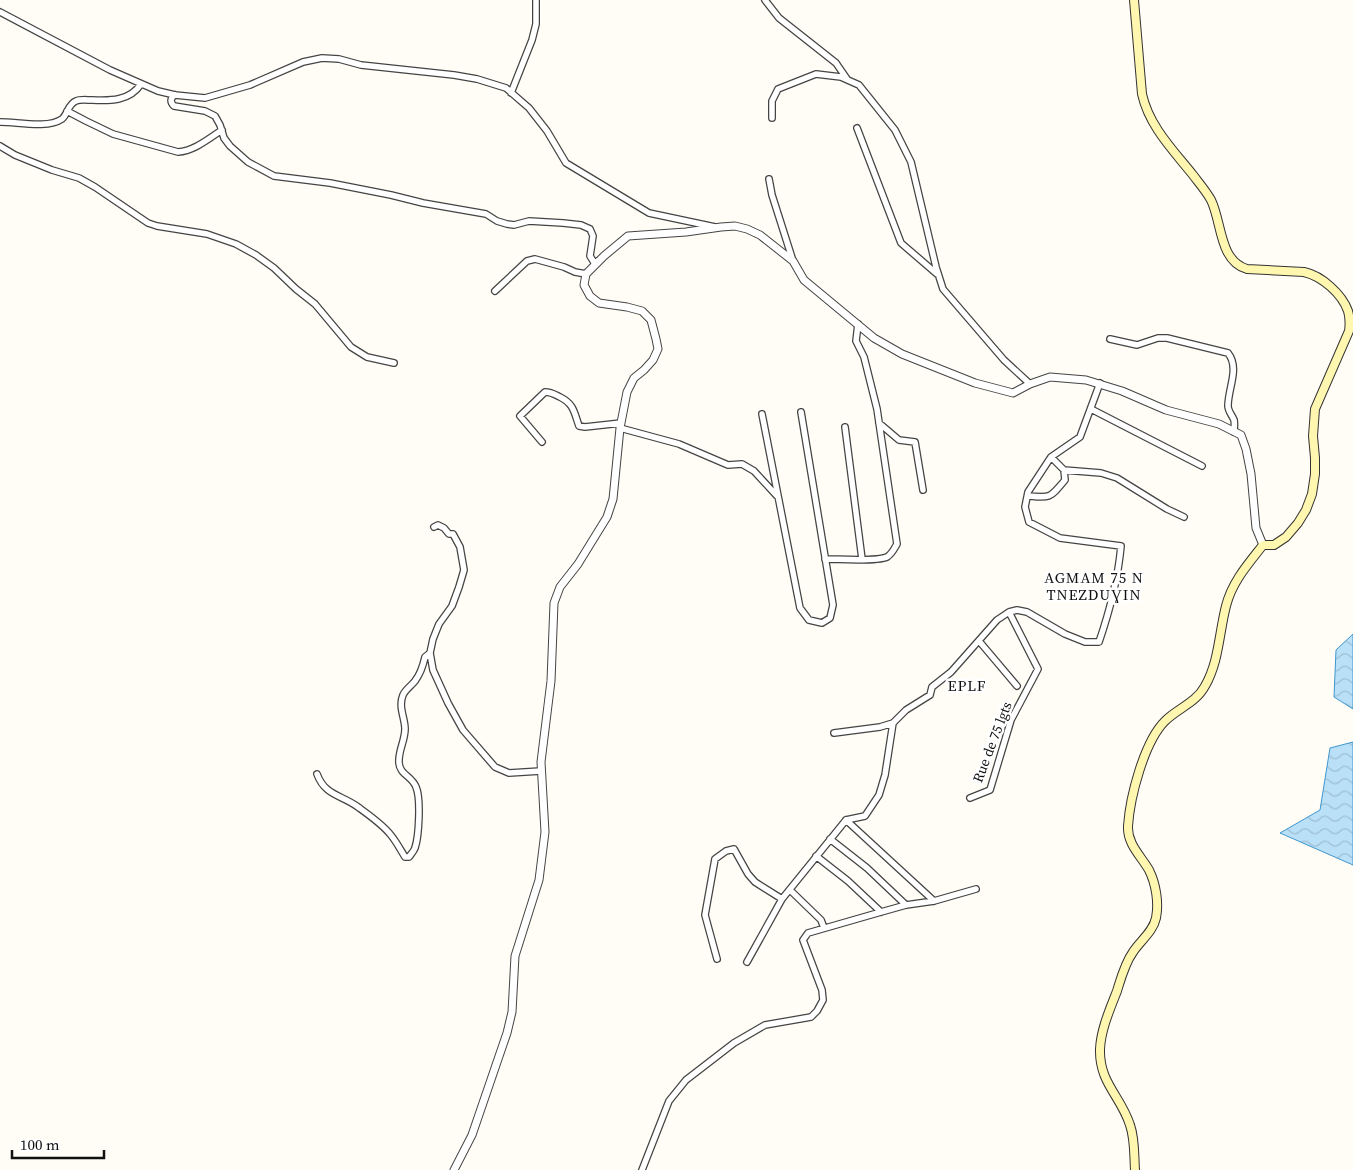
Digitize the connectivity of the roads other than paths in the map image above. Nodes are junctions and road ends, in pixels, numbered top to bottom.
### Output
1 (536, 0) edge
2 (765, 0) edge
3 (1134, 0) edge
4 (0, 12) edge
5 (848, 80) junction
6 (141, 84) junction
7 (511, 92) junction
8 (175, 95) junction
9 (67, 111) junction
10 (772, 118) dead end
11 (0, 122) edge
12 (857, 128) dead end
13 (222, 130) junction
14 (0, 146) edge
15 (769, 179) dead end
16 (714, 227) junction
17 (793, 261) junction
18 (598, 262) junction
19 (586, 274) junction
20 (939, 275) junction
21 (496, 291) dead end
22 (858, 324) junction
23 (1110, 339) dead end
24 (394, 363) dead end
25 (1100, 383) junction
26 (1030, 384) junction
27 (1092, 409) junction
28 (801, 412) dead end
29 (762, 414) dead end
30 (879, 423) junction
31 (621, 426) junction
32 (845, 427) dead end
33 (1234, 432) junction
34 (542, 442) dead end
35 (1051, 457) junction
36 (1202, 466) dead end
37 (1064, 470) junction
38 (923, 490) dead end
39 (777, 496) junction
40 (1028, 496) junction
41 (1184, 517) dead end
42 (434, 527) dead end
43 (1263, 545) junction
44 (825, 559) junction
45 (862, 559) junction
46 (1009, 612) junction
47 (979, 641) junction
48 (430, 653) junction
49 (1017, 686) dead end
50 (894, 723) junction
51 (834, 733) dead end
52 (541, 771) junction
53 (317, 774) dead end
54 (970, 798) dead end
55 (846, 820) junction
56 (830, 839) junction
57 (816, 856) junction
58 (976, 889) dead end
59 (790, 890) junction
60 (782, 899) junction
61 (934, 901) junction
62 (906, 905) junction
63 (880, 912) junction
64 (824, 928) junction
65 (716, 959) dead end
66 (747, 962) dead end
67 (454, 1170) edge
68 (642, 1170) edge
69 (1135, 1170) edge

1 - 7 street
2 - 5 street
3 - 43 main road
4 - 6 street
5 - 10 street
5 - 20 street
6 - 8 street
6 - 9 street
7 - 8 street
7 - 16 street
8 - 13 street
9 - 11 street
9 - 13 street
12 - 20 street
13 - 18 street
14 - 24 street
15 - 17 street
16 - 17 street
16 - 18 street
17 - 22 street
18 - 19 street
19 - 21 street
19 - 31 street
20 - 26 street
22 - 26 street
22 - 30 street
23 - 33 street
25 - 26 street
25 - 27 street
25 - 33 street
27 - 35 street
27 - 36 street
28 - 44 street
29 - 39 street
30 - 38 street
30 - 45 street
31 - 34 street
31 - 39 street
31 - 52 street
32 - 45 street
33 - 43 street
35 - 37 street
35 - 40 street
37 - 40 street
37 - 41 street
39 - 44 street
40 - 46 street
42 - 48 street
43 - 69 main road
44 - 45 street
46 - 47 street
46 - 54 street, Rue de 75 lgts
47 - 49 street
47 - 50 street
48 - 52 street
48 - 53 street
50 - 51 street
50 - 55 street
52 - 67 street
55 - 56 street
55 - 61 street
56 - 57 street
56 - 62 street
57 - 59 street
57 - 63 street
58 - 61 street
59 - 60 street
59 - 64 street
60 - 65 street
60 - 66 street
61 - 62 street
62 - 63 street
63 - 64 street
64 - 68 street

